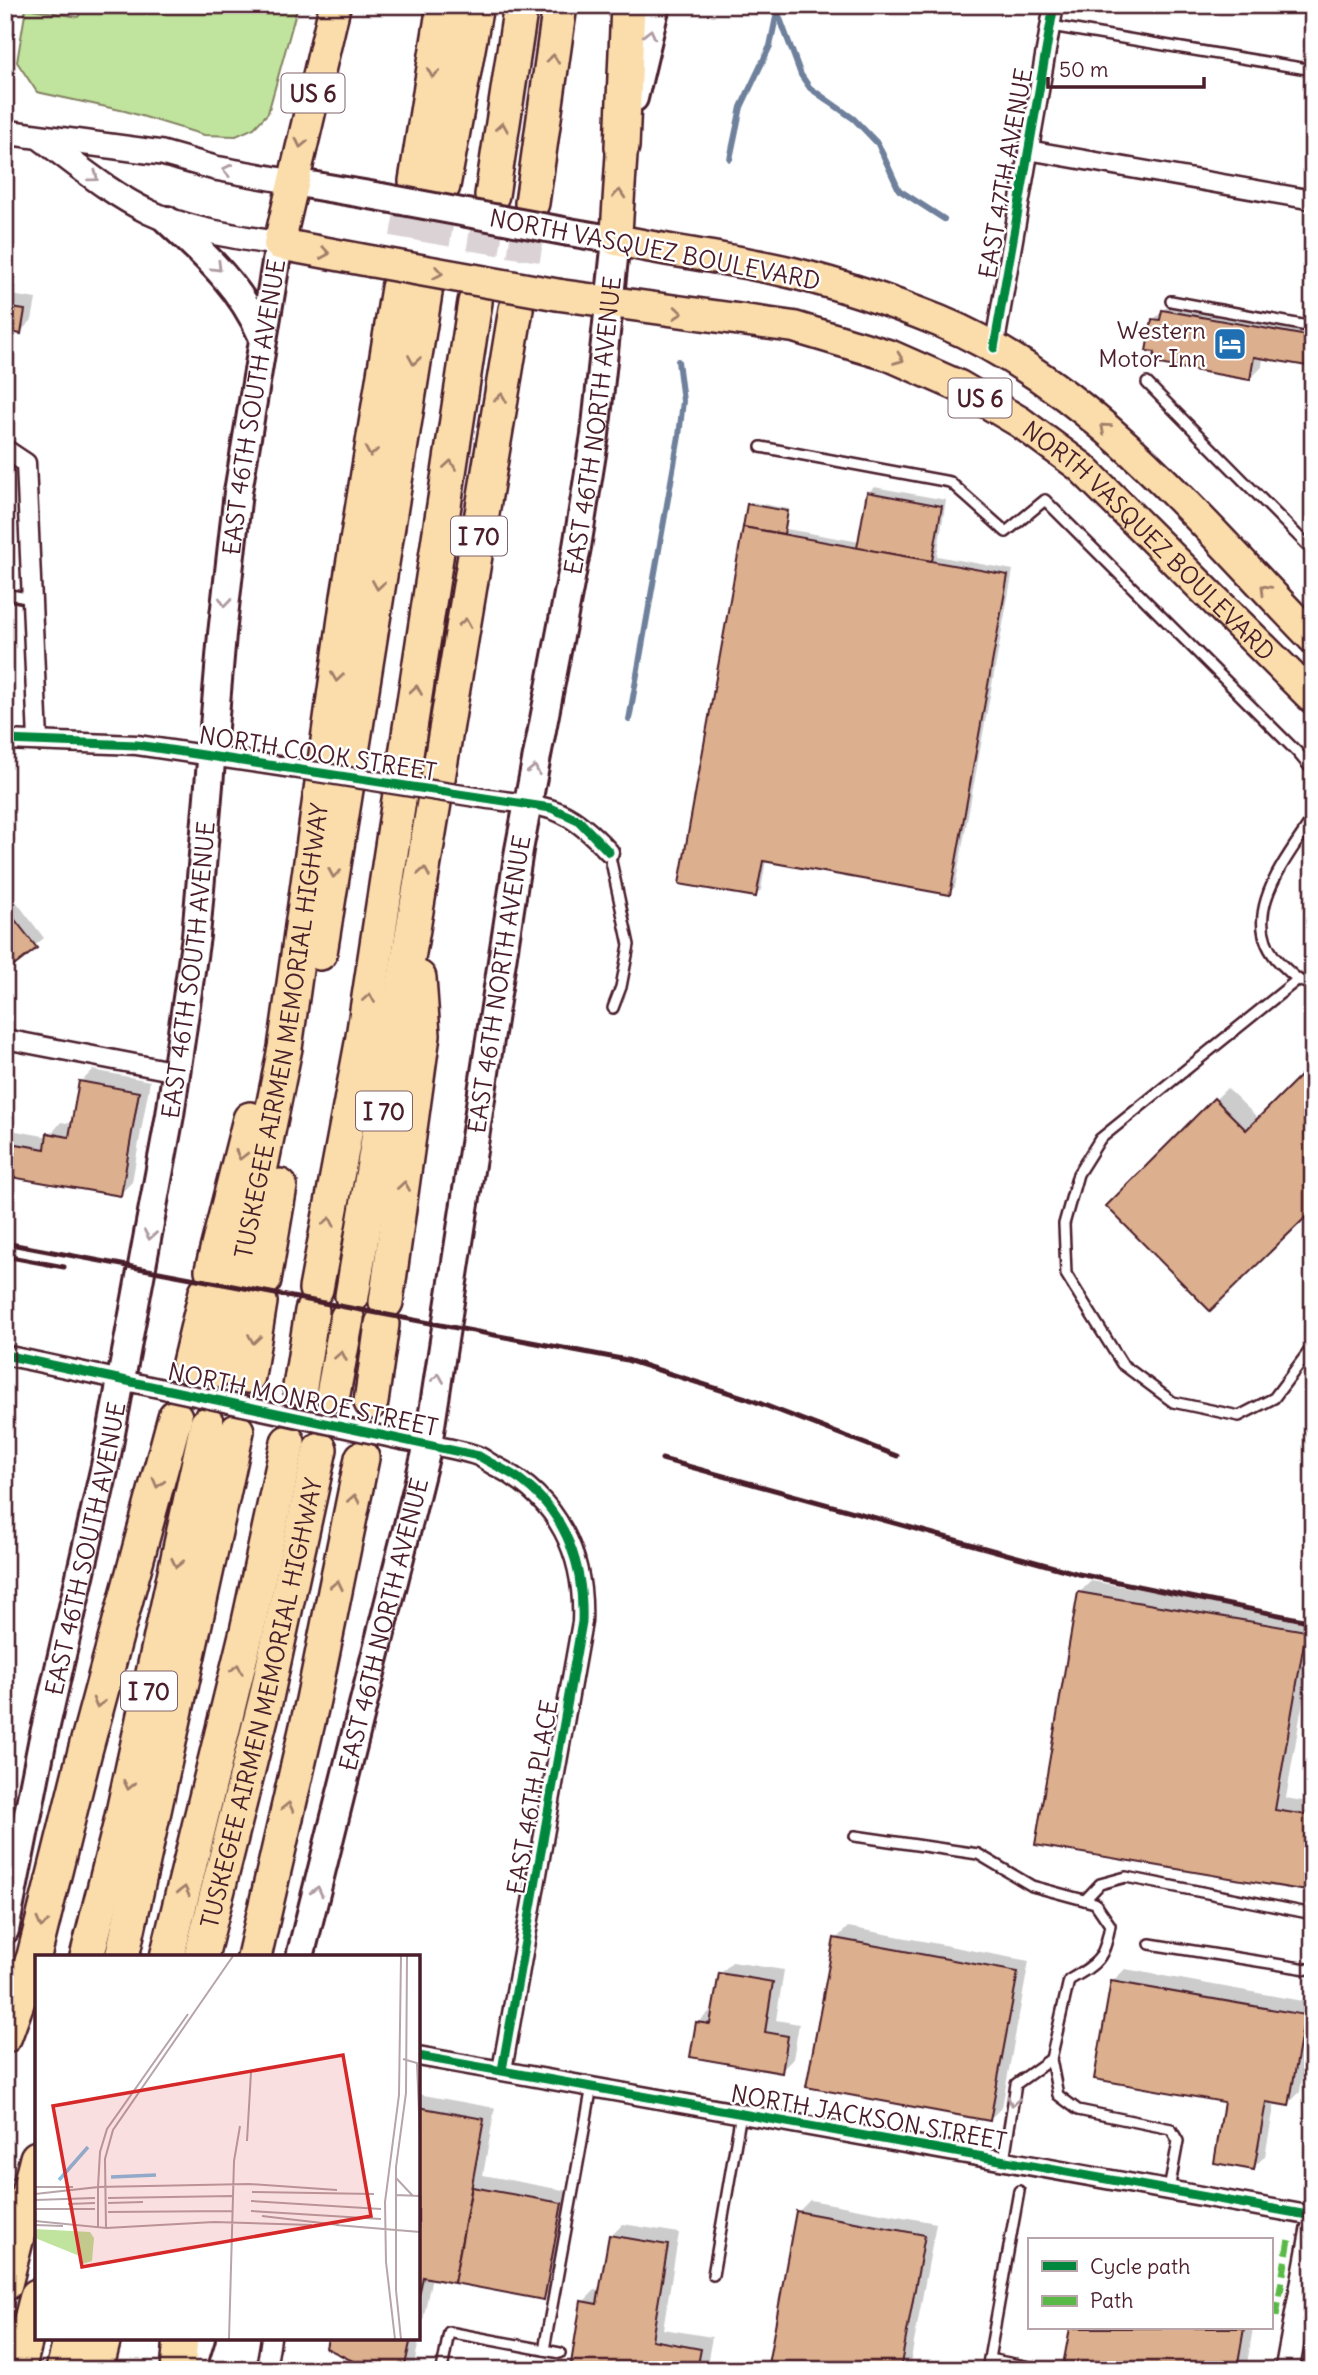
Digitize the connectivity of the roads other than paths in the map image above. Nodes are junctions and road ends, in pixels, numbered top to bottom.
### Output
1 (335, 5) edge
2 (444, 5) edge
3 (476, 5) edge
4 (521, 5) edge
5 (560, 5) edge
6 (628, 5) edge
7 (656, 5) edge
8 (1054, 5) edge
9 (1051, 26) junction
10 (1313, 70) edge
11 (5, 132) edge
12 (43, 139) junction
13 (622, 148) junction
14 (1028, 150) junction
15 (293, 182) junction
16 (492, 195) tunnel mouth
17 (1313, 200) edge
18 (533, 202) tunnel mouth
19 (167, 220) junction
20 (615, 240) junction
21 (279, 244) junction
22 (1171, 301) dead end
23 (475, 302) tunnel mouth
24 (610, 303) junction
25 (516, 309) tunnel mouth
26 (1313, 327) edge
27 (262, 336) junction
28 (994, 348) junction
29 (1147, 383) dead end
30 (761, 447) dead end
31 (5, 449) edge
32 (1313, 551) edge
33 (5, 594) edge
34 (32, 599) junction
35 (1313, 638) edge
36 (1313, 698) edge
37 (5, 740) edge
38 (38, 741) junction
39 (212, 756) junction
40 (1313, 771) edge
41 (527, 804) junction
42 (1313, 818) edge
43 (609, 852) joint
44 (414, 926) junction
45 (1297, 980) junction
46 (1313, 984) edge
47 (613, 1008) dead end
48 (5, 1039) edge
49 (177, 1072) junction
50 (236, 1286) junction
51 (1313, 1346) edge
52 (5, 1355) edge
53 (219, 1370) dead end
54 (122, 1380) junction
55 (300, 1387) dead end
56 (333, 1394) dead end
57 (371, 1402) dead end
58 (171, 1404) junction
59 (428, 1445) junction
60 (362, 1458) dead end
61 (566, 1532) joint
62 (855, 1836) dead end
63 (1085, 1900) junction
64 (1313, 1914) edge
65 (5, 1930) edge
66 (1150, 1944) dead end
67 (88, 1955) edge
68 (122, 1955) edge
69 (167, 1955) edge
70 (201, 1955) edge
71 (254, 1955) edge
72 (300, 1955) edge
73 (1313, 1970) edge
74 (5, 2036) edge
75 (420, 2056) edge
76 (1051, 2059) junction
77 (502, 2070) junction
78 (592, 2086) junction
79 (741, 2113) junction
80 (1004, 2160) junction
81 (35, 2166) edge
82 (1169, 2190) junction
83 (1019, 2191) dead end
84 (1313, 2216) edge
85 (1313, 2229) edge
86 (713, 2275) dead end
87 (5, 2284) edge
88 (35, 2304) edge
89 (70, 2340) edge
90 (104, 2340) edge
91 (181, 2340) edge
92 (200, 2340) edge
93 (271, 2340) edge
94 (544, 2350) junction
95 (560, 2353) dead end
96 (988, 2365) edge
97 (18, 2370) edge
98 (63, 2370) edge
99 (96, 2370) edge
100 (178, 2370) edge
101 (191, 2370) edge
102 (266, 2370) edge
103 (442, 2370) edge
104 (1045, 2370) edge
105 (1287, 2370) edge

1 -> 15 highway, EAST 46TH SOUTH AVENUE / US 6
2 -> 3 highway
16 -> 4 highway
18 -> 5 highway
6 - 13 highway
13 -> 7 main road, EAST 46TH NORTH AVENUE
8 - 9 street, EAST 47TH AVENUE
9 - 10 lane
9 - 14 street, EAST 47TH AVENUE
11 - 12 street
15 -> 12 street
12 -> 19 street
20 -> 13 highway, EAST 46TH NORTH AVENUE
14 - 17 street
14 - 28 street, EAST 47TH AVENUE
15 - 20 main road, NORTH VASQUEZ BOULEVARD, bridge
15 - 21 highway, EAST 46TH SOUTH AVENUE / US 6
19 - 21 street
19 -> 27 main road
20 - 24 main road, EAST 46TH NORTH AVENUE
20 - 28 highway, NORTH VASQUEZ BOULEVARD / US 6
21 -> 24 highway, NORTH VASQUEZ BOULEVARD / US 6, bridge
21 - 27 main road, EAST 46TH SOUTH AVENUE
22 - 26 lane
55 -> 23 highway
24 -> 36 highway, NORTH VASQUEZ BOULEVARD / US 6
41 -> 24 main road, EAST 46TH NORTH AVENUE
44 -> 25 highway, I 70
27 -> 39 main road, EAST 46TH SOUTH AVENUE
35 -> 28 highway, NORTH VASQUEZ BOULEVARD / US 6
29 - 32 lane
30 - 40 lane
31 - 34 street
33 - 34 lane
34 - 38 street
37 - 38 street, NORTH COOK STREET
38 - 39 street, NORTH COOK STREET
39 - 41 street, NORTH COOK STREET, bridge
39 - 49 main road, EAST 46TH SOUTH AVENUE
41 - 43 street, NORTH COOK STREET
59 -> 41 main road, EAST 46TH NORTH AVENUE
42 - 45 lane
43 - 47 lane
56 -> 44 highway, I 70
57 -> 44 highway
45 - 46 lane
45 - 51 lane
48 - 49 street
49 -> 54 main road, EAST 46TH SOUTH AVENUE
50 -> 50 highway, TUSKEGEE AIRMEN MEMORIAL HIGHWAY
50 -> 53 highway, TUSKEGEE AIRMEN MEMORIAL HIGHWAY
52 - 54 street, NORTH MONROE STREET
54 - 58 street, NORTH MONROE STREET
54 - 65 main road, EAST 46TH SOUTH AVENUE
58 - 59 street, NORTH MONROE STREET, bridge
58 -> 74 highway
59 - 61 street, NORTH MONROE STREET
72 -> 59 main road, EAST 46TH NORTH AVENUE
71 -> 60 highway
61 - 77 street, EAST 46TH PLACE
62 - 63 lane
63 - 64 lane
63 - 76 lane
66 - 73 lane
68 -> 67 highway, I 70
69 -> 70 highway, TUSKEGEE AIRMEN MEMORIAL HIGHWAY
75 - 77 street, NORTH JACKSON STREET
76 -> 80 lane
76 - 82 lane
77 - 78 street, NORTH JACKSON STREET
78 - 79 street, NORTH JACKSON STREET
78 - 94 lane
79 - 80 street, NORTH JACKSON STREET
79 - 86 lane
80 - 82 street, NORTH JACKSON STREET
81 - 87 highway
82 - 84 street, NORTH JACKSON STREET
83 - 96 lane
85 - 105 street
88 - 97 highway
89 - 98 highway
90 - 99 highway
91 - 100 highway
92 - 101 main road
93 - 102 street
94 - 95 lane
94 - 103 lane
96 - 104 lane

